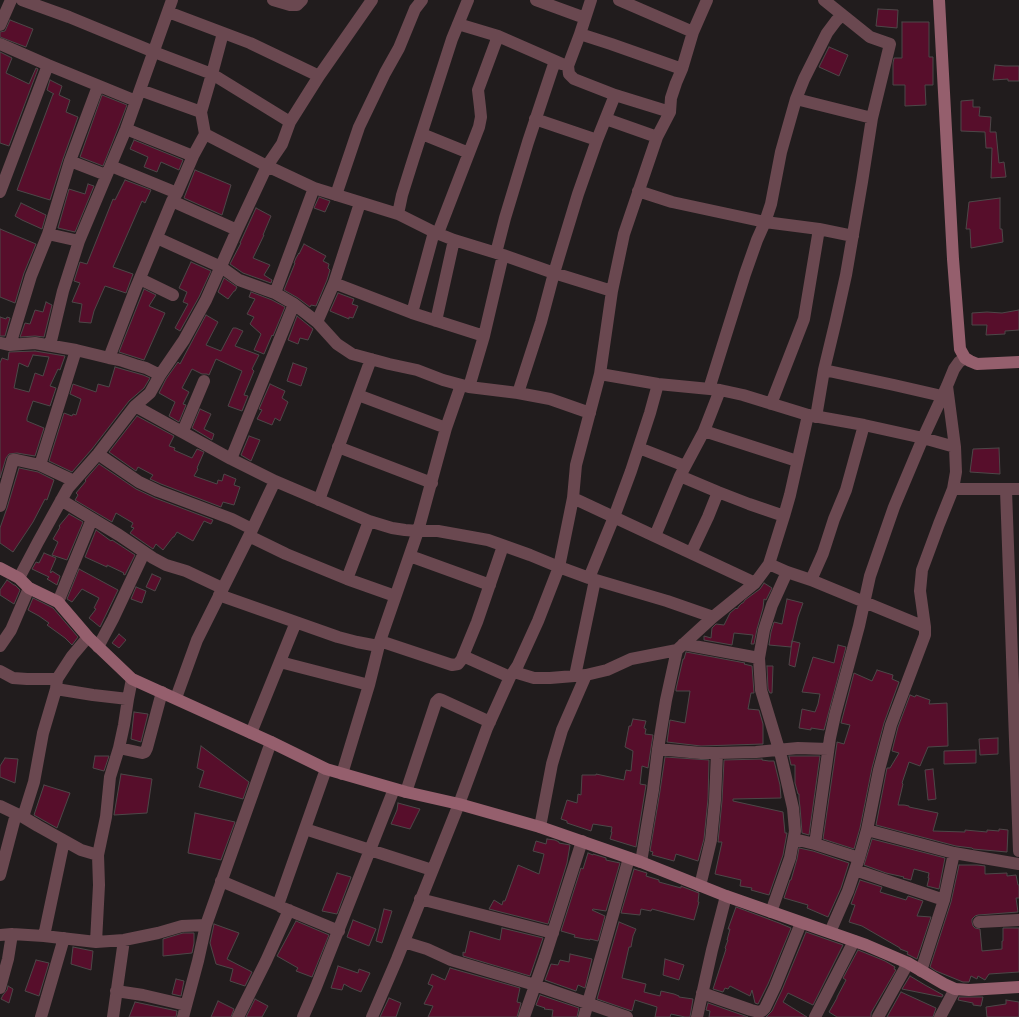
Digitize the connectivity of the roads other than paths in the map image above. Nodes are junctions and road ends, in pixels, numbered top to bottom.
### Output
1 (11, 0) edge
2 (22, 0) edge
3 (273, 0) edge
4 (302, 0) edge
5 (372, 0) edge
6 (422, 0) edge
7 (468, 0) edge
8 (536, 0) edge
9 (591, 0) edge
10 (619, 0) edge
11 (707, 0) edge
12 (824, 0) edge
13 (939, 0) edge
14 (169, 4) edge
15 (842, 15) junction
16 (585, 18) junction
17 (458, 24) junction
18 (0, 25) edge
19 (693, 32) junction
20 (223, 33) junction
21 (580, 34) junction
22 (498, 36) junction
23 (0, 44) edge
24 (154, 52) junction
25 (555, 61) junction
26 (48, 65) junction
27 (568, 66) junction
28 (682, 70) junction
29 (212, 74) junction
30 (319, 76) junction
31 (98, 86) junction
32 (138, 96) junction
33 (615, 96) junction
34 (796, 99) junction
35 (201, 112) junction
36 (670, 112) junction
37 (872, 118) junction
38 (535, 119) junction
39 (606, 119) junction
40 (290, 122) junction
41 (126, 129) junction
42 (205, 134) junction
43 (422, 134) junction
44 (657, 137) junction
45 (598, 140) junction
46 (469, 153) junction
47 (193, 156) junction
48 (70, 161) junction
49 (267, 166) junction
50 (108, 171) junction
51 (314, 188) junction
52 (0, 192) edge
53 (638, 192) junction
54 (336, 195) junction
55 (174, 197) junction
56 (360, 203) junction
57 (398, 214) junction
58 (765, 222) junction
59 (819, 229) junction
60 (237, 230) junction
61 (436, 232) junction
62 (48, 234) junction
63 (853, 236) junction
64 (157, 238) junction
65 (454, 240) junction
66 (79, 241) junction
67 (500, 254) junction
68 (221, 267) junction
69 (554, 273) junction
70 (140, 279) junction
71 (334, 283) junction
72 (612, 291) junction
73 (275, 293) junction
74 (173, 294) dead end
75 (294, 304) junction
76 (412, 313) junction
77 (436, 321) junction
78 (316, 322) junction
79 (484, 336) junction
80 (5, 344) edge
81 (50, 345) junction
82 (76, 350) junction
83 (109, 358) junction
84 (965, 358) junction
85 (372, 359) junction
86 (1019, 362) edge
87 (824, 370) junction
88 (600, 374) junction
89 (160, 375) junction
90 (204, 381) dead end
91 (658, 384) junction
92 (465, 386) junction
93 (715, 390) junction
94 (945, 391) junction
95 (518, 393) junction
96 (358, 396) junction
97 (771, 404) junction
98 (135, 406) junction
99 (590, 413) junction
100 (812, 416) junction
101 (864, 425) junction
102 (446, 428) junction
103 (183, 432) junction
104 (704, 432) junction
105 (923, 438) junction
106 (338, 447) junction
107 (955, 447) junction
108 (639, 448) junction
109 (98, 454) junction
110 (232, 459) junction
111 (797, 461) junction
112 (40, 465) junction
113 (682, 471) junction
114 (74, 481) junction
115 (275, 481) junction
116 (432, 483) junction
117 (953, 489) junction
118 (1019, 489) edge
119 (1006, 490) junction
120 (718, 492) junction
121 (573, 498) junction
122 (61, 500) junction
123 (318, 500) junction
124 (0, 506) edge
125 (784, 516) junction
126 (614, 517) junction
127 (92, 519) junction
128 (369, 521) junction
129 (418, 531) junction
130 (250, 533) junction
131 (655, 536) junction
132 (503, 546) junction
133 (144, 553) junction
134 (691, 553) junction
135 (410, 556) junction
136 (769, 564) junction
137 (559, 567) junction
138 (0, 568) edge
139 (786, 572) junction
140 (20, 578) junction
141 (347, 579) junction
142 (592, 579) junction
143 (811, 580) junction
144 (756, 583) junction
145 (490, 585) junction
146 (30, 588) junction
147 (221, 591) junction
148 (395, 596) junction
149 (58, 602) junction
150 (864, 602) junction
151 (713, 617) junction
152 (296, 622) junction
153 (925, 628) junction
154 (88, 637) junction
155 (379, 643) junction
156 (0, 646) edge
157 (98, 647) junction
158 (680, 647) junction
159 (463, 656) junction
160 (759, 658) junction
161 (280, 662) junction
162 (0, 671) edge
163 (512, 675) junction
164 (580, 676) junction
165 (132, 679) junction
166 (56, 684) junction
167 (369, 685) junction
168 (162, 692) junction
169 (176, 698) junction
170 (128, 699) junction
171 (490, 722) junction
172 (251, 733) junction
173 (271, 742) junction
174 (120, 748) junction
175 (658, 749) junction
176 (779, 749) junction
177 (828, 749) junction
178 (717, 753) junction
179 (326, 769) junction
180 (342, 774) junction
181 (394, 789) junction
182 (406, 792) junction
183 (459, 804) junction
184 (0, 806) edge
185 (20, 815) junction
186 (540, 827) junction
187 (305, 829) junction
188 (867, 830) junction
189 (794, 839) junction
190 (64, 841) junction
191 (582, 842) junction
192 (815, 844) junction
193 (370, 850) junction
194 (1019, 851) edge
195 (954, 853) junction
196 (98, 855) junction
197 (859, 858) junction
198 (635, 860) junction
199 (1019, 864) edge
200 (432, 870) junction
201 (855, 870) junction
202 (0, 875) edge
203 (221, 881) junction
204 (700, 886) junction
205 (726, 896) junction
206 (420, 899) junction
207 (944, 900) junction
208 (283, 908) junction
209 (771, 912) junction
210 (1019, 920) edge
211 (979, 922) dead end
212 (801, 923) junction
213 (206, 925) junction
214 (339, 931) junction
215 (830, 932) junction
216 (553, 933) junction
217 (12, 934) junction
218 (0, 935) edge
219 (44, 936) junction
220 (64, 938) junction
221 (124, 940) junction
222 (854, 941) junction
223 (96, 942) junction
224 (404, 942) junction
225 (908, 963) junction
226 (921, 971) junction
227 (535, 985) junction
228 (1019, 987) edge
229 (0, 988) edge
230 (955, 989) junction
231 (116, 991) junction
232 (702, 993) junction
233 (588, 1004) junction
234 (185, 1011) edge
235 (750, 1014) edge
236 (41, 1017) edge
237 (113, 1017) edge
238 (238, 1017) edge
239 (303, 1017) edge
240 (372, 1017) edge
241 (524, 1017) edge
242 (584, 1017) edge
243 (627, 1017) edge
244 (697, 1017) edge
245 (815, 1017) edge
246 (878, 1017) edge
247 (940, 1017) edge

1 - 18 street
2 - 24 street
3 - 4 street
5 - 30 street
6 - 54 street
7 - 17 street
8 - 16 street
9 - 16 street
10 - 19 street
11 - 19 street
12 - 15 street
13 - 84 street
14 - 20 street
14 - 24 street
15 - 34 street
15 - 37 street
16 - 21 street
17 - 22 street
17 - 43 street
19 - 28 street
20 - 29 street
20 - 30 street
21 - 27 street
21 - 28 street
22 - 25 street
22 - 46 street
23 - 26 street
24 - 29 street
24 - 32 street
25 - 27 street
25 - 38 street
26 - 31 street
26 - 52 street
27 - 33 street
28 - 36 street
29 - 35 street
29 - 40 street
30 - 40 street
31 - 32 street
31 - 48 street
32 - 35 street
32 - 41 street
33 - 36 street
33 - 39 street
34 - 37 street
34 - 58 street
35 - 42 street
36 - 44 street
37 - 63 street
38 - 45 street
38 - 67 street
39 - 44 street
39 - 45 street
40 - 49 street
41 - 47 street
41 - 50 street
42 - 47 street
42 - 49 street
43 - 46 street
43 - 57 street
44 - 53 street
45 - 69 street
46 - 61 street
47 - 55 street
48 - 50 street
48 - 62 street
49 - 51 street
49 - 60 street
50 - 55 street
50 - 66 street
51 - 54 street
51 - 73 street
53 - 58 street
53 - 72 street
54 - 56 street
55 - 60 street
55 - 64 street
56 - 57 street
56 - 71 street
57 - 61 street
58 - 59 street
58 - 93 street
59 - 63 street
59 - 97 street
60 - 68 street
61 - 65 street
61 - 76 street
62 - 66 street
62 - 80 street
63 - 87 street
64 - 68 street
64 - 70 street
65 - 67 street
65 - 77 street
66 - 81 street
67 - 69 street
67 - 79 street
68 - 73 street
68 - 89 street
69 - 72 street
69 - 95 street
70 - 74 street
70 - 83 street
71 - 76 street
71 - 78 street
72 - 88 street
73 - 75 street
75 - 78 street
75 - 110 street
76 - 77 street
77 - 79 street
78 - 85 street
79 - 92 street
80 - 81 street
81 - 82 street
82 - 83 street
82 - 112 street
83 - 89 street
84 - 86 street
84 - 94 street
85 - 92 street
85 - 96 street
87 - 94 street
87 - 100 street
88 - 91 street
88 - 99 street
89 - 98 street
90 - 103 street
91 - 93 street
91 - 108 street
92 - 95 street
92 - 102 street
93 - 97 street
93 - 104 street
94 - 105 street
94 - 107 street
95 - 99 street
96 - 102 street
96 - 106 street
97 - 100 street
98 - 103 street
98 - 109 street
99 - 121 street
100 - 101 street
100 - 111 street
101 - 105 street
101 - 143 street
102 - 116 street
103 - 110 street
104 - 111 street
104 - 113 street
105 - 107 street
105 - 150 street
106 - 116 street
106 - 123 street
107 - 117 street
108 - 113 street
108 - 126 street
109 - 114 street
109 - 130 street
110 - 115 street
111 - 125 street
112 - 114 street
112 - 124 street
113 - 120 street
113 - 131 street
114 - 122 street
115 - 123 street
115 - 130 street
116 - 129 street
117 - 119 street
117 - 153 street
118 - 119 street
119 - 194 street
120 - 125 street
120 - 134 street
121 - 126 street
121 - 137 street
122 - 127 street
122 - 140 street
123 - 128 street
125 - 136 street
126 - 131 street
126 - 142 street
127 - 133 street
127 - 149 street
128 - 129 street
128 - 141 street
129 - 132 street
129 - 135 street
130 - 141 street
130 - 147 street
131 - 134 street
132 - 137 street
132 - 145 street
133 - 147 street
133 - 157 street
134 - 144 street
135 - 145 street
135 - 148 street
136 - 139 street
136 - 144 street
137 - 142 street
137 - 163 street
138 - 140 street
139 - 143 street
139 - 160 street
140 - 146 street
141 - 148 street
142 - 151 street
142 - 164 street
143 - 150 street
144 - 151 street
145 - 159 street
146 - 149 street
146 - 156 street
147 - 152 street
147 - 169 street
148 - 155 street
149 - 154 street
150 - 153 street
150 - 177 street
151 - 158 street
152 - 155 street
152 - 161 street
153 - 188 street
154 - 157 street
154 - 166 street
155 - 159 street
155 - 167 street
157 - 165 street
158 - 160 street
158 - 164 street
158 - 175 street
159 - 163 street
160 - 176 street
161 - 167 street
161 - 172 street
162 - 166 street
163 - 164 street
163 - 171 street
164 - 186 street
165 - 168 street
165 - 170 street
166 - 170 street
166 - 185 street
167 - 180 street
168 - 169 street
168 - 174 street
169 - 172 street
170 - 174 street
171 - 182 street
171 - 183 street
172 - 173 street
173 - 179 street
173 - 203 street
174 - 196 street
175 - 178 street
175 - 198 street
176 - 177 street
176 - 178 street
176 - 189 street
177 - 192 street
178 - 204 street
179 - 180 street
179 - 187 street
180 - 181 street
181 - 182 street
181 - 193 street
182 - 183 street
183 - 186 street
183 - 200 street
184 - 185 street
185 - 190 street
185 - 202 street
186 - 191 street
187 - 193 street
187 - 208 street
188 - 195 street
188 - 197 street
189 - 192 street
189 - 209 street
190 - 196 street
190 - 219 street
191 - 198 street
191 - 216 street
192 - 197 street
193 - 200 street
193 - 214 street
195 - 199 street
195 - 207 street
196 - 223 street
197 - 201 street
198 - 204 street
198 - 233 street
200 - 206 street
201 - 207 street
201 - 215 street
203 - 208 street
203 - 213 street
204 - 205 street
205 - 209 street
205 - 232 street
206 - 216 street
206 - 224 street
207 - 226 street
208 - 214 street
208 - 238 street
209 - 212 street
210 - 211 street
212 - 215 street
212 - 235 street
213 - 221 street
213 - 234 street
214 - 239 street
215 - 222 street
216 - 227 street
217 - 218 street
217 - 219 street
217 - 229 street
219 - 220 street
220 - 223 street
220 - 236 street
221 - 223 street
221 - 231 street
222 - 225 street
222 - 245 street
224 - 227 street
224 - 240 street
225 - 226 street
225 - 246 street
226 - 230 street
227 - 233 street
227 - 241 street
228 - 230 street
230 - 247 street
231 - 234 street
231 - 237 street
232 - 235 street
232 - 244 street
233 - 242 street
233 - 243 street

